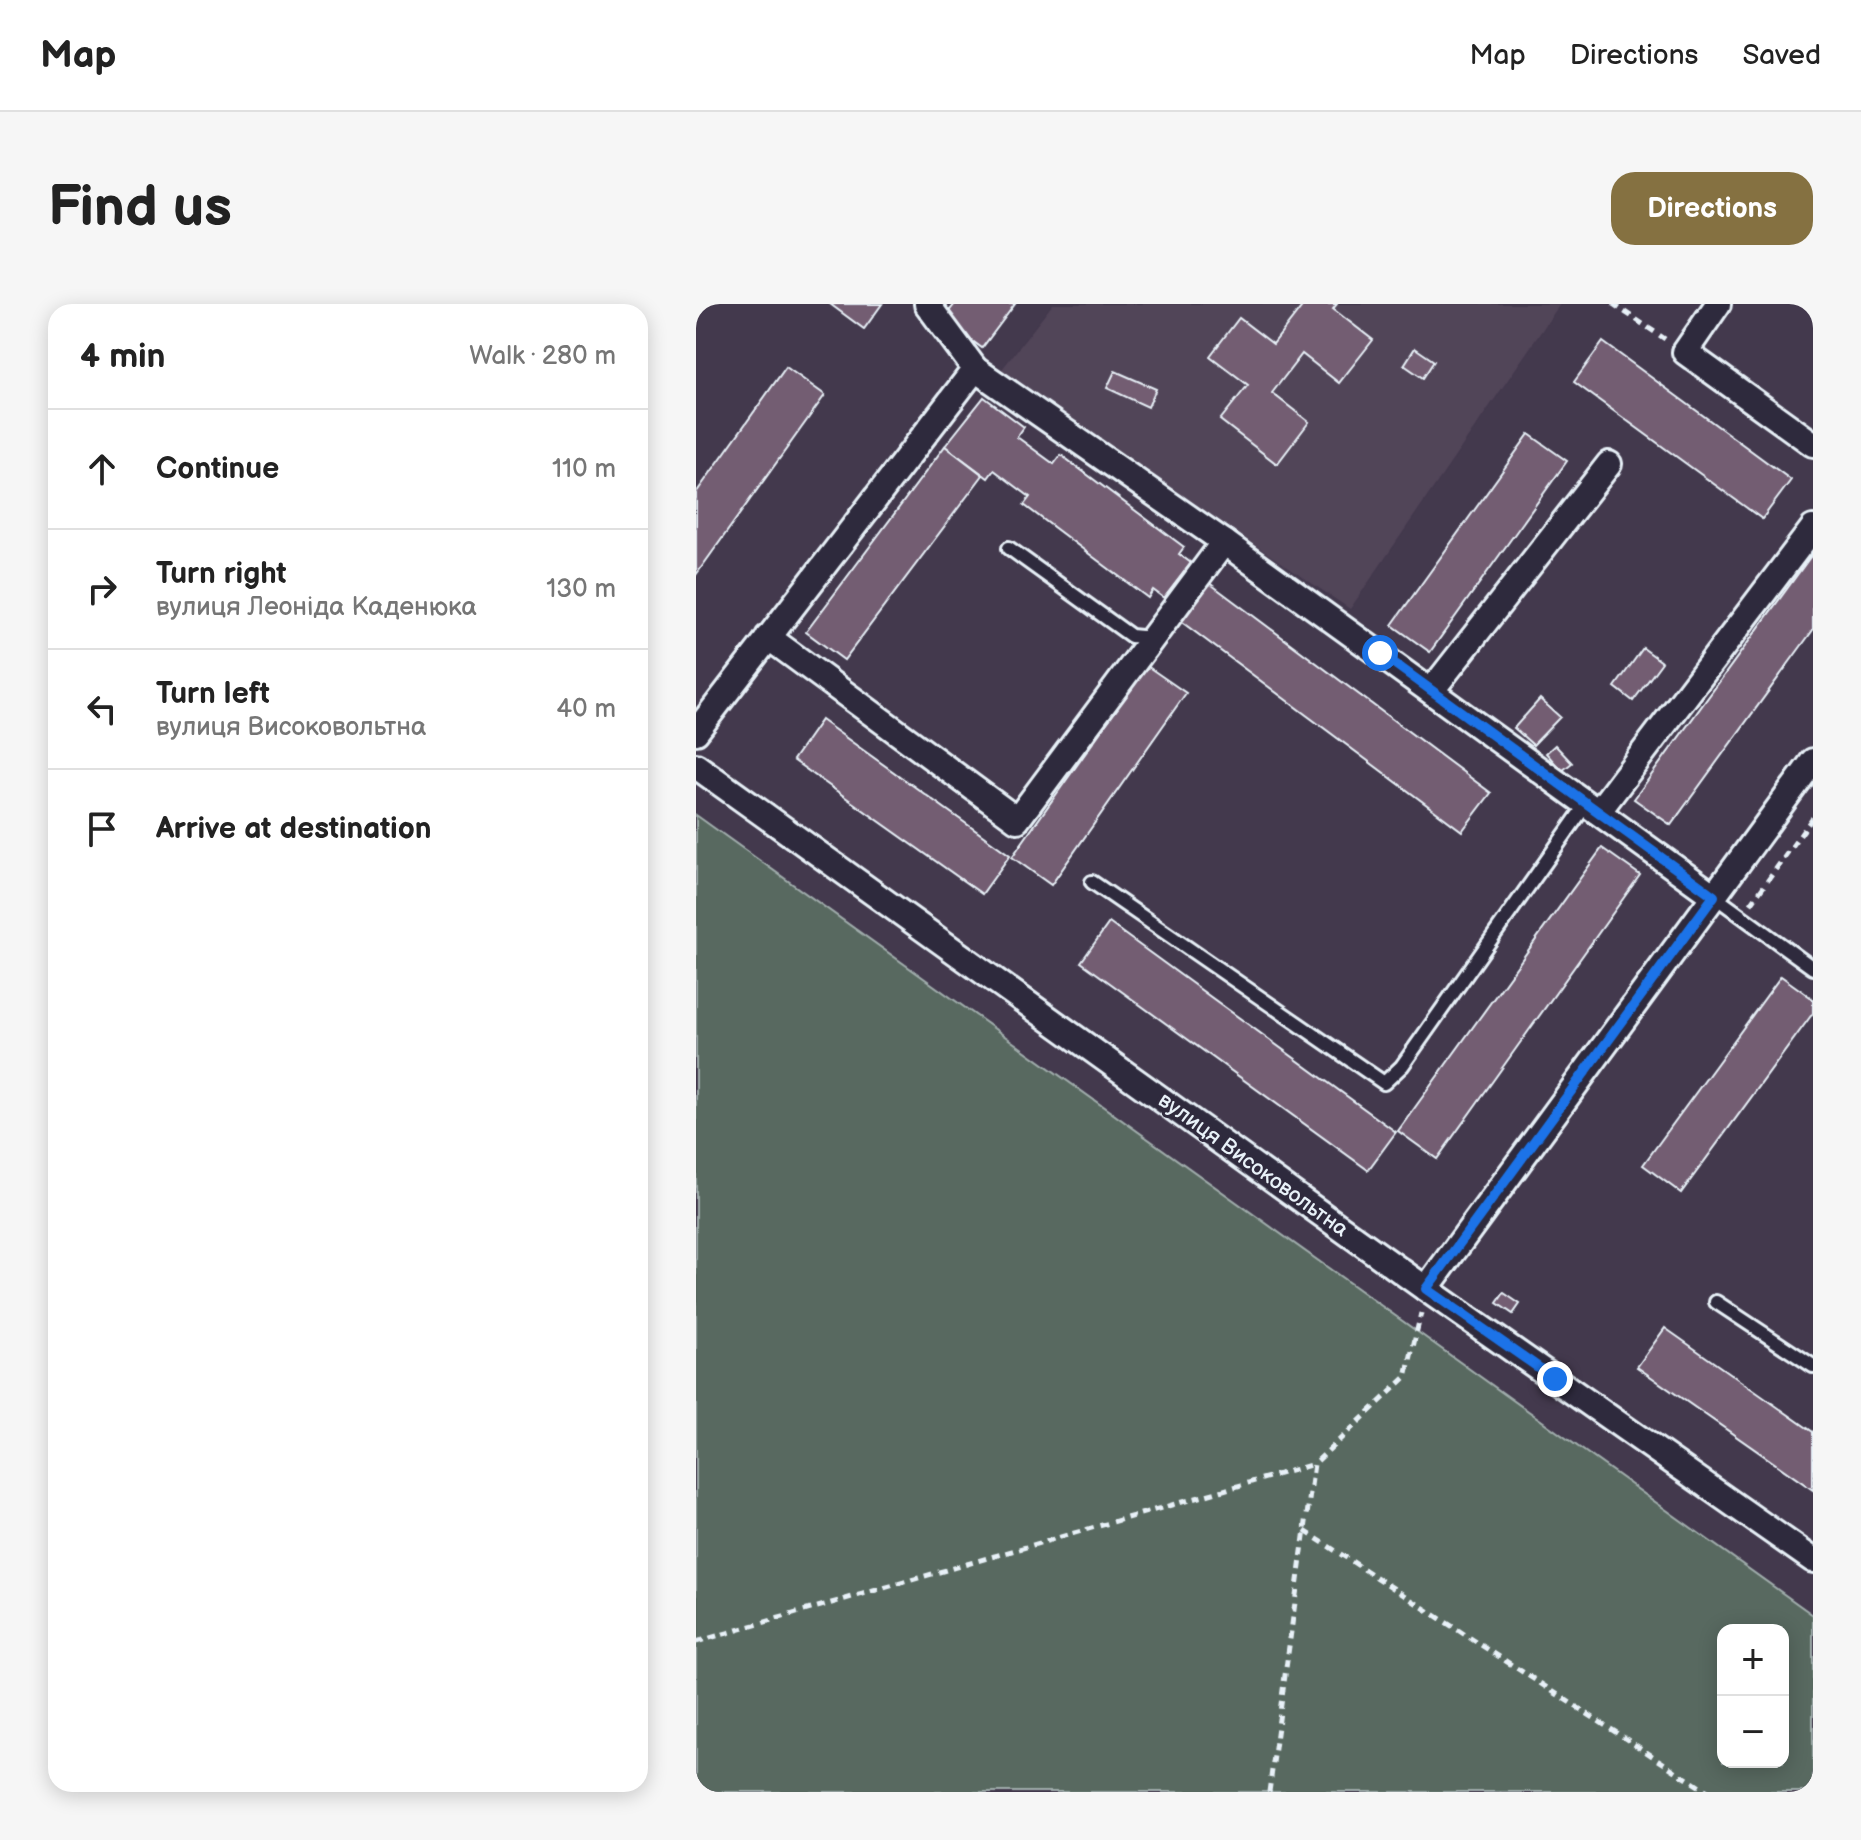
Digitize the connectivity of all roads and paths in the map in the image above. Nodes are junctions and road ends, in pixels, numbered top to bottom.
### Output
1 (927, 304) edge
2 (1613, 304) edge
3 (1718, 304) edge
4 (1685, 352) junction
5 (975, 369) junction
6 (1813, 444) edge
7 (1609, 464) dead end
8 (1813, 528) edge
9 (1224, 542) junction
10 (1009, 548) dead end
11 (768, 637) junction
12 (1152, 638) junction
13 (1432, 690) junction
14 (696, 732) edge
15 (1813, 761) edge
16 (696, 766) edge
17 (1593, 807) junction
18 (1813, 817) edge
19 (1092, 882) dead end
20 (1714, 896) junction
21 (1742, 916) junction
22 (1813, 968) edge
23 (1426, 1289) junction
24 (1716, 1302) dead end
25 (1813, 1366) edge
26 (1314, 1464) junction
27 (1305, 1531) junction
28 (1813, 1560) edge
29 (696, 1642) edge
30 (1269, 1792) edge
31 (1708, 1792) edge

1 - 5 street
2 - 4 path
3 - 4 street
4 - 6 street
5 - 9 street
5 - 11 street
7 - 13 street
8 - 17 street
9 - 12 street
9 - 13 street
10 - 12 lane
11 - 12 street
11 - 14 street
13 - 17 street
15 - 20 street
16 - 23 street, вулиця Високовольтна
17 - 19 lane
17 - 20 street
18 - 21 path
20 - 21 lane
20 - 23 street
21 - 22 lane
23 - 26 path
23 - 28 street, вулиця Високовольтна
24 - 25 lane
26 - 27 path
26 - 29 path
27 - 30 path
27 - 31 path

